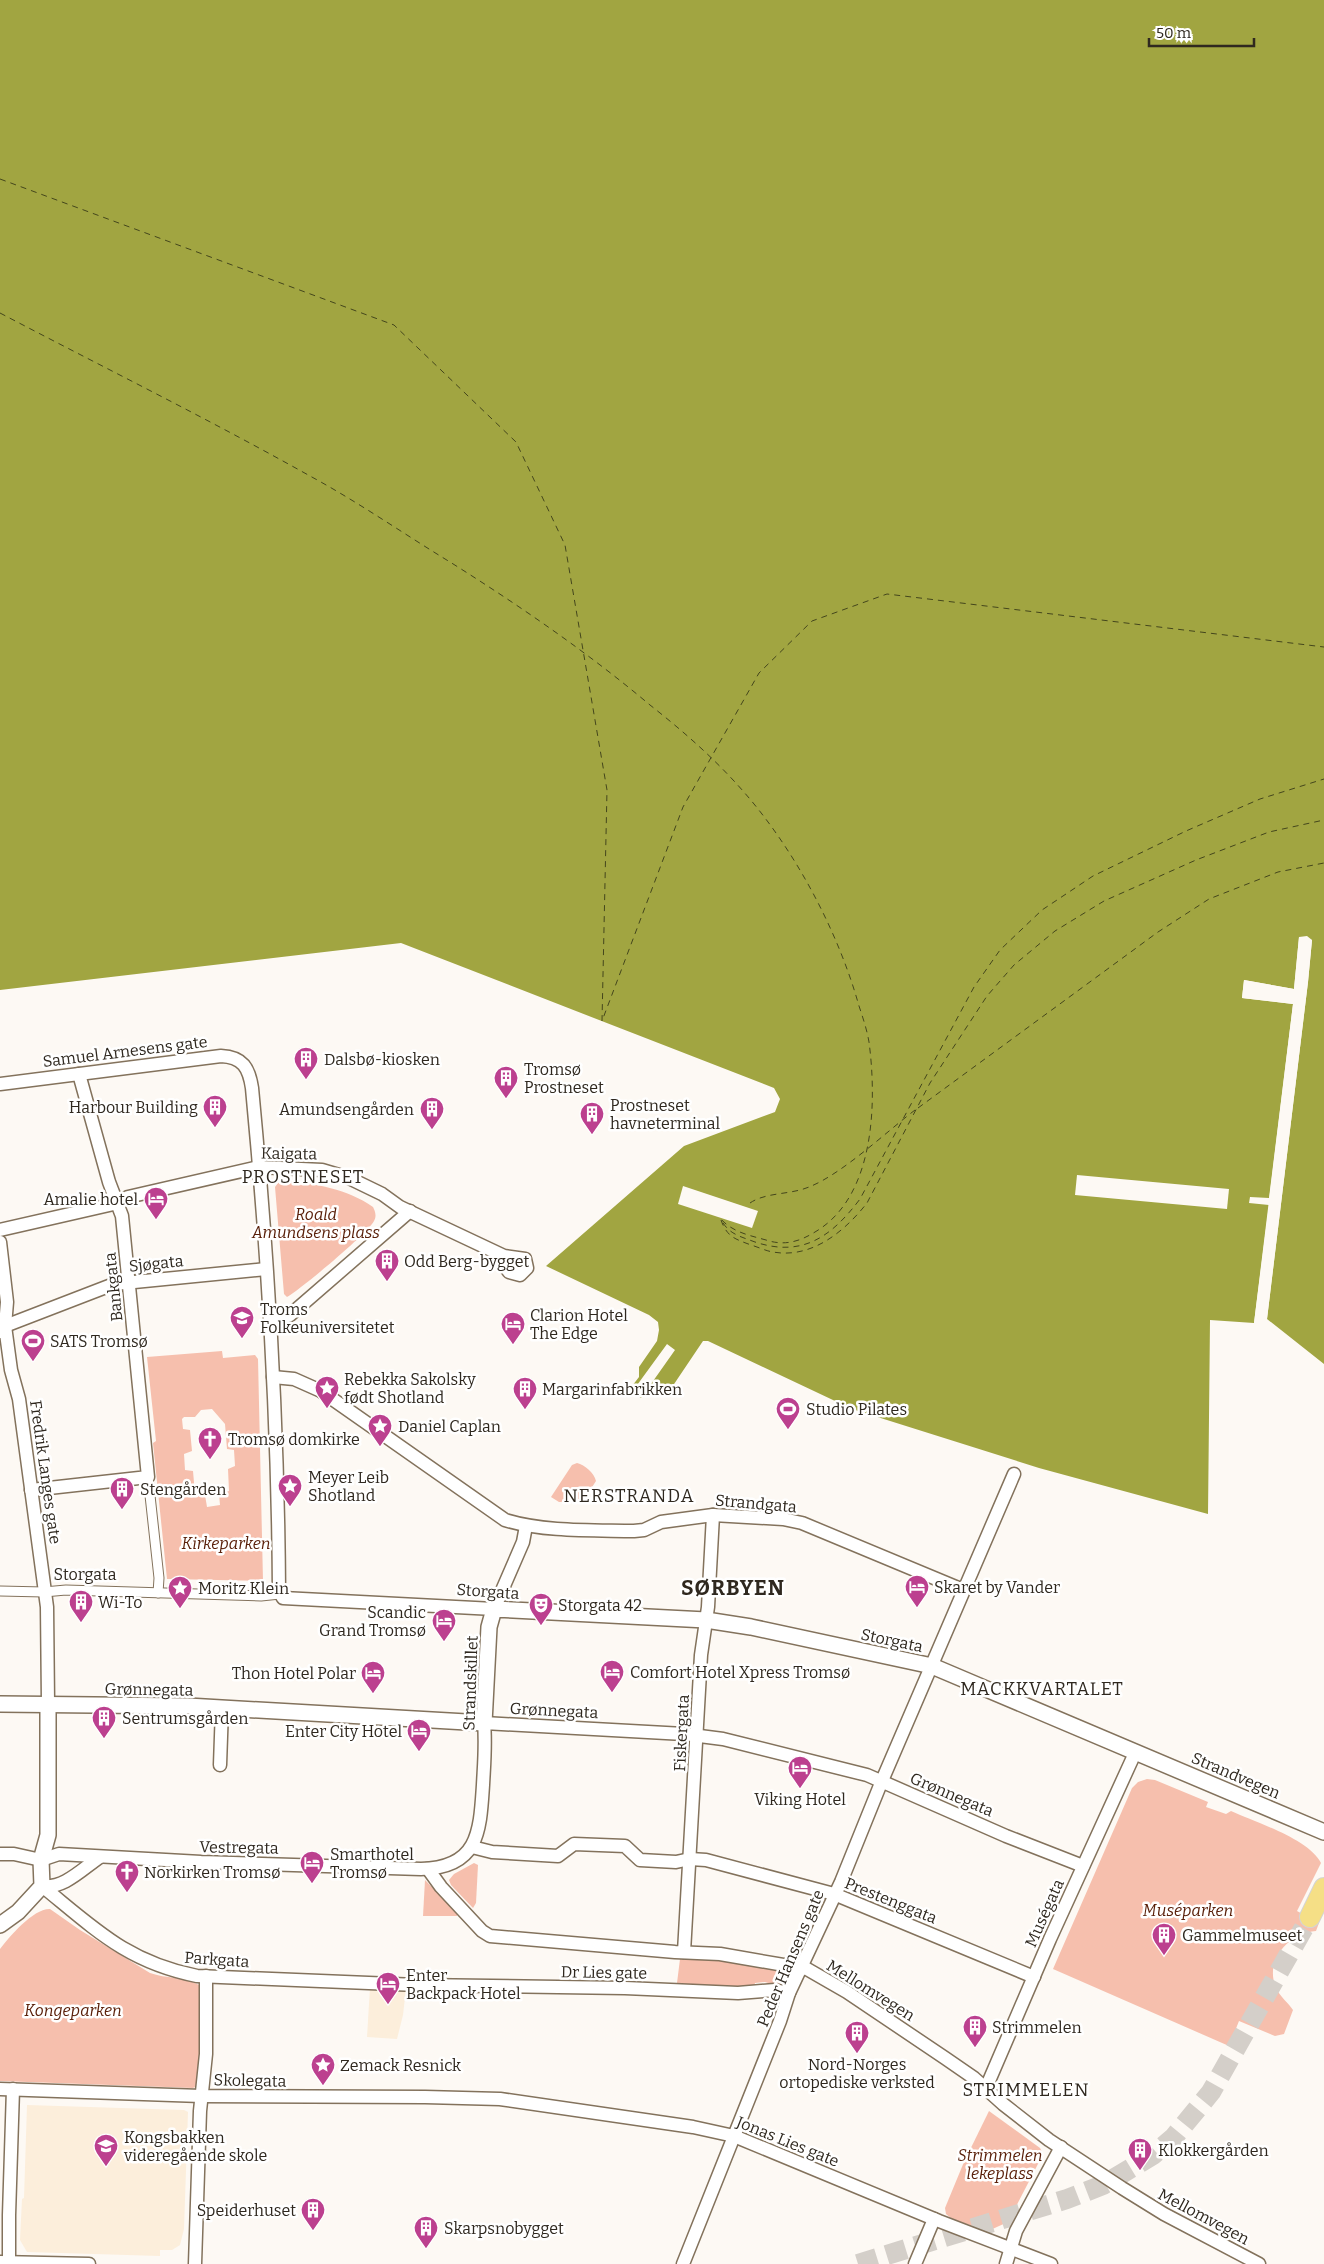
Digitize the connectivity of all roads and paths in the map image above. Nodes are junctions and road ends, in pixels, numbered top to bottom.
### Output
1 (79, 1074) junction
2 (0, 1084) edge
3 (259, 1167) junction
4 (118, 1203) junction
5 (410, 1211) junction
6 (0, 1230) edge
7 (0, 1242) edge
8 (504, 1256) dead end
9 (266, 1269) junction
10 (129, 1282) junction
11 (271, 1322) junction
12 (2, 1329) edge
13 (273, 1377) junction
14 (1014, 1474) dead end
15 (148, 1477) junction
16 (31, 1490) junction
17 (713, 1515) junction
18 (526, 1526) junction
19 (963, 1590) junction
20 (0, 1591) edge
21 (44, 1592) junction
22 (158, 1593) junction
23 (280, 1594) junction
24 (494, 1609) junction
25 (706, 1620) junction
26 (932, 1666) junction
27 (48, 1702) junction
28 (0, 1704) edge
29 (222, 1708) junction
30 (484, 1723) junction
31 (697, 1736) junction
32 (1135, 1752) junction
33 (220, 1765) dead end
34 (881, 1783) junction
35 (1324, 1832) edge
36 (472, 1847) junction
37 (0, 1854) edge
38 (100, 1857) junction
39 (690, 1859) junction
40 (41, 1860) junction
41 (1083, 1866) junction
42 (428, 1869) junction
43 (42, 1886) junction
44 (1324, 1888) edge
45 (834, 1894) junction
46 (1310, 1917) tunnel mouth
47 (0, 1925) edge
48 (684, 1952) junction
49 (802, 1968) junction
50 (206, 1976) junction
51 (1034, 1977) junction
52 (417, 1985) joint
53 (789, 1993) junction
54 (986, 2088) junction
55 (0, 2089) edge
56 (13, 2089) junction
57 (202, 2096) junction
58 (500, 2099) joint
59 (734, 2136) junction
60 (1061, 2147) junction
61 (934, 2219) junction
62 (1011, 2247) junction
63 (5, 2262) edge
64 (89, 2264) edge
65 (195, 2264) edge
66 (683, 2264) edge
67 (915, 2264) edge
68 (1006, 2264) edge
69 (1051, 2264) edge
70 (1259, 2264) edge

1 - 2 street, Samuel Arnesens gate
1 - 3 street, Samuel Arnesens gate
1 - 4 street, Bankgata
3 - 4 street, Kaigata
3 - 5 street, Kaigata
3 - 9 street
4 - 6 street, Kaigata
4 - 10 street, Bankgata
5 - 8 street, Kaigata
5 - 11 street
7 - 12 street, Fredrik Langes gate
9 - 10 street, Sjøgata
9 - 11 street
10 - 12 street, Sjøgata
10 - 15 street, Bankgata
11 - 13 street
12 - 16 street, Fredrik Langes gate
13 - 18 street, Strandgata
13 - 23 street
14 - 19 street
15 - 16 street
15 - 22 street, Bankgata
16 - 21 street, Fredrik Langes gate
17 - 18 street, Strandgata
17 - 19 street, Strandgata
17 - 25 street, Fiskergata
18 - 24 street, Strandskillet
19 - 26 street, Peder Hansens gate
20 - 21 street, Storgata
21 - 22 street, Storgata
21 - 27 street, Fredrik Langes gate
22 - 23 street, Storgata
23 - 24 street, Storgata
24 - 25 street, Storgata
24 - 30 street, Strandskillet
25 - 26 street, Storgata
25 - 31 street, Fiskergata
26 - 32 street, Storgata
26 - 34 street, Peder Hansens gate
27 - 28 street, Grønnegata
27 - 29 street, Grønnegata
27 - 40 street, Fredrik Langes gate
29 - 30 street, Grønnegata
29 - 33 street
30 - 31 street, Grønnegata
30 - 36 street, Strandskillet
31 - 34 street, Grønnegata
31 - 39 street, Fiskergata
32 - 35 street, Strandvegen
32 - 41 street, Muségata
34 - 41 street, Grønnegata
34 - 45 street, Peder Hansens gate
36 - 39 street, Prestenggata
36 - 42 street, Vestregata
37 - 40 street, Vestregata
38 - 40 street, Vestregata
38 - 42 street, Vestregata
38 - 43 street
39 - 45 street, Prestenggata
39 - 48 street, Fiskergata
40 - 43 street, Fredrik Langes gate
41 - 51 street, Muségata
42 - 48 street, Mellomvegen
43 - 47 street
43 - 50 street, Parkgata
44 - 46 main road
45 - 49 street, Peder Hansens gate
45 - 51 street, Prestenggata
48 - 49 street, Mellomvegen
49 - 53 street, Peder Hansens gate
49 - 54 street, Mellomvegen
50 - 52 street, Parkgata
50 - 57 street
51 - 54 street, Muségata
52 - 53 street, Dr Lies gate
53 - 59 street, Peder Hansens gate
54 - 60 street, Mellomvegen
55 - 56 street, Skolegata
56 - 57 street, Skolegata
56 - 63 street
57 - 58 street, Skolegata
57 - 65 street
58 - 59 street, Jonas Lies gate
59 - 61 street, Jonas Lies gate
59 - 66 street, Peder Hansens gate
60 - 62 street
60 - 70 street, Mellomvegen
61 - 62 street, Jonas Lies gate
61 - 67 street
62 - 68 street
62 - 69 street, Jonas Lies gate
63 - 64 street

